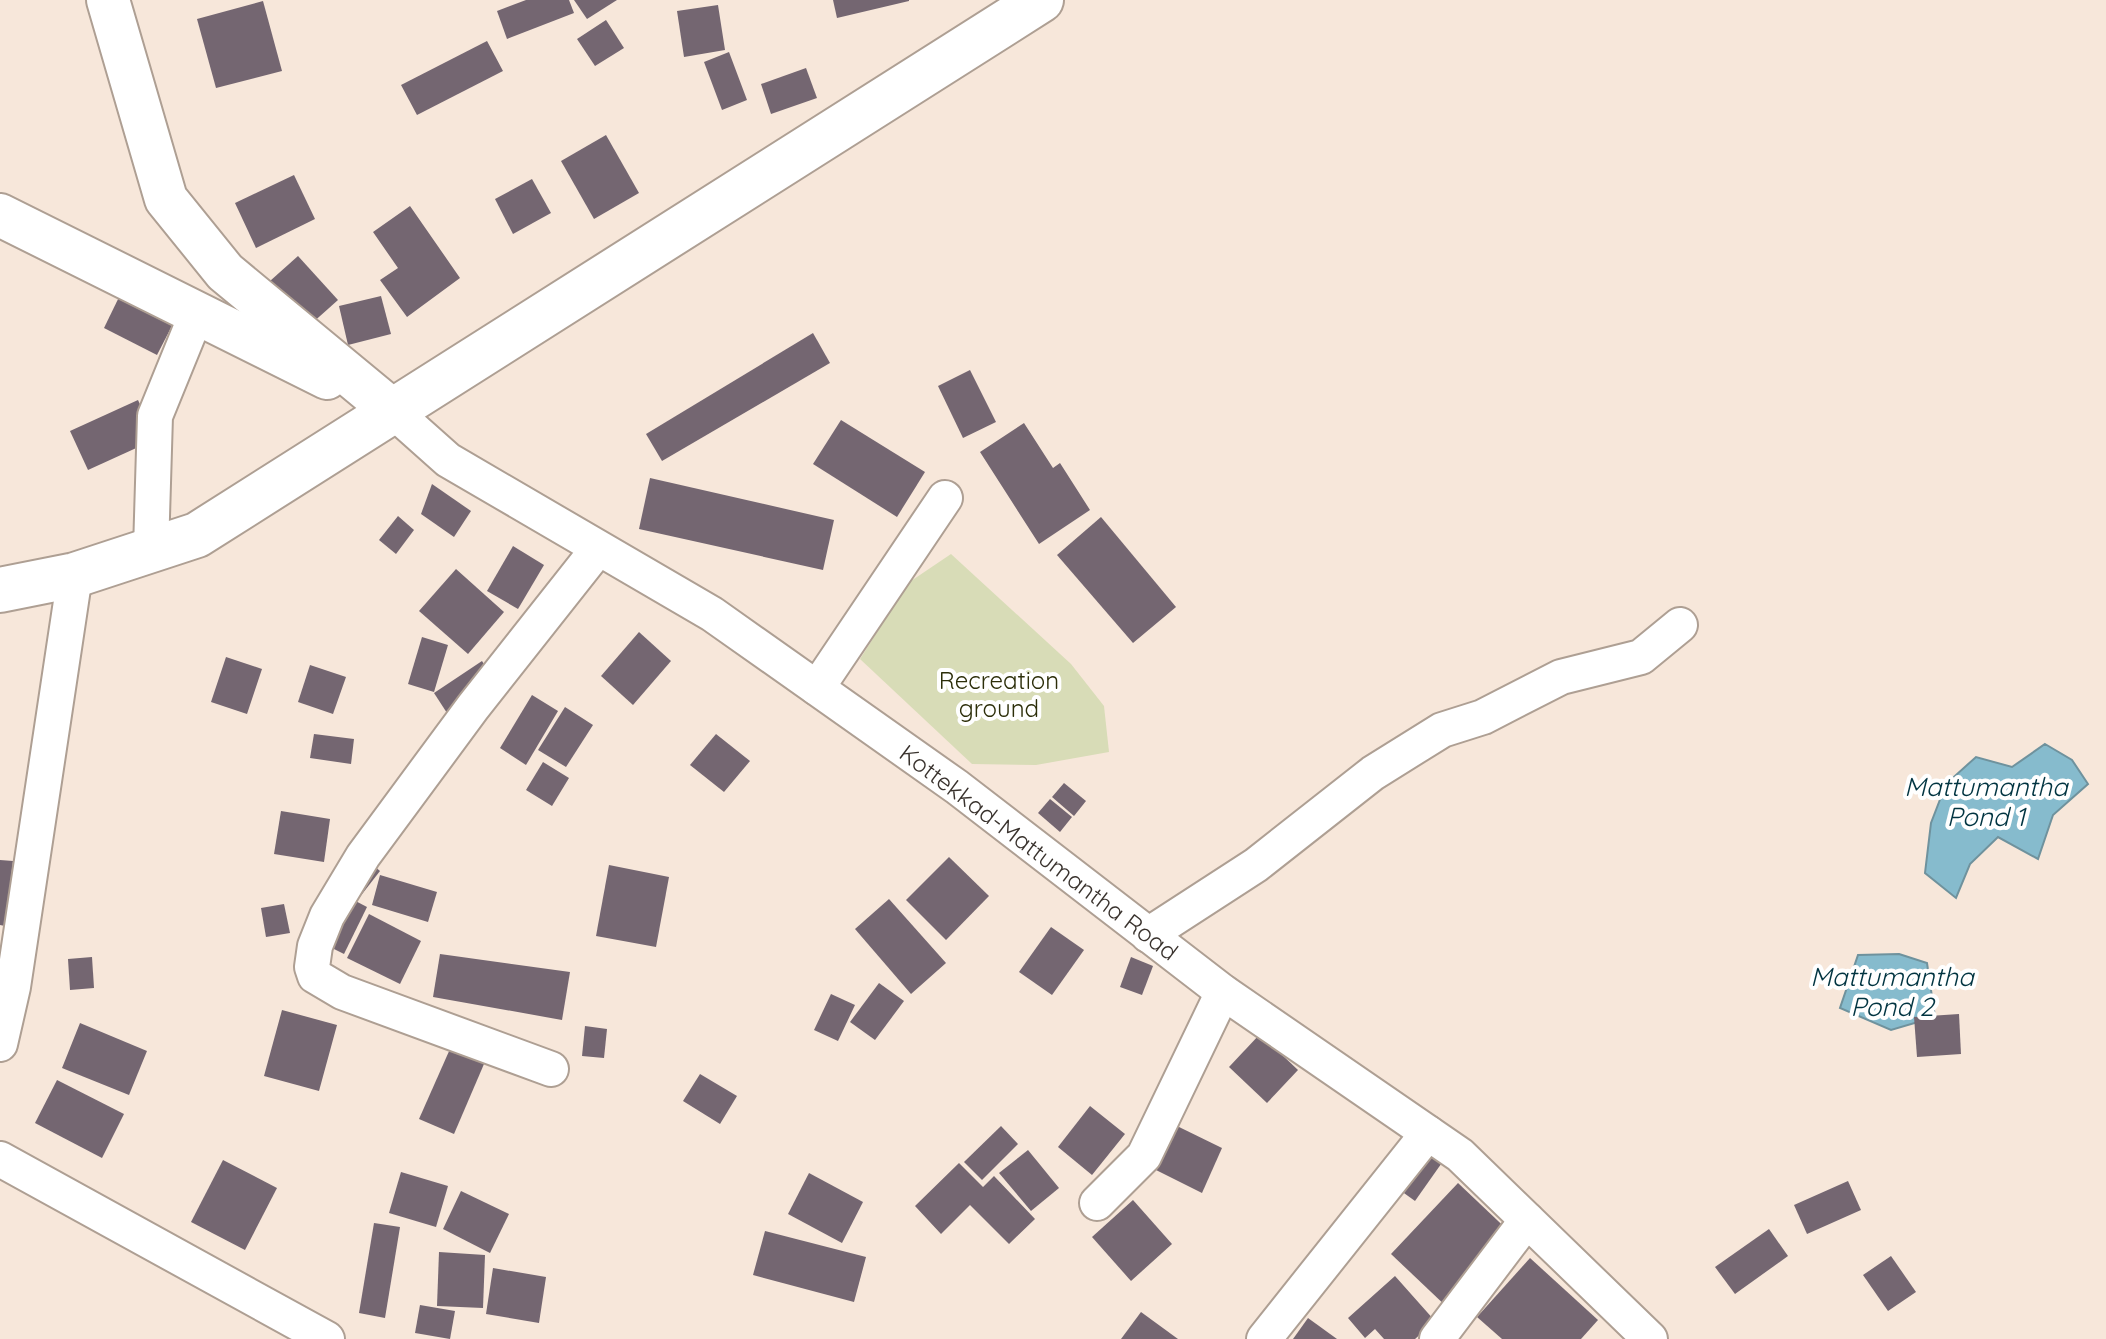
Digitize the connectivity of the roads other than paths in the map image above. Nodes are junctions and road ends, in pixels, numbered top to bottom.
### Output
1 (108, 0) edge
2 (1041, 0) edge
3 (0, 215) edge
4 (197, 313) junction
5 (393, 411) junction
6 (945, 498) dead end
7 (151, 550) junction
8 (597, 550) junction
9 (75, 575) junction
10 (0, 590) edge
11 (1680, 625) dead end
12 (817, 688) junction
13 (1148, 935) junction
14 (1223, 992) junction
15 (0, 1044) edge
16 (551, 1069) dead end
17 (1428, 1133) junction
18 (0, 1159) edge
19 (1097, 1203) dead end
20 (1527, 1220) junction
21 (327, 1339) edge
22 (1264, 1339) edge
23 (1437, 1339) edge
24 (1650, 1339) edge

1 - 5 street
2 - 5 main road
3 - 4 street
4 - 5 street
4 - 7 street
5 - 7 main road
5 - 8 street, Kottekkad-Mattumantha Road
6 - 12 street
7 - 9 main road
8 - 12 street, Kottekkad-Mattumantha Road
8 - 16 street
9 - 10 main road
9 - 15 street
11 - 13 street
12 - 13 street, Kottekkad-Mattumantha Road
13 - 14 street, Kottekkad-Mattumantha Road
14 - 17 street, Kottekkad-Mattumantha Road
14 - 19 street
17 - 20 street, Kottekkad-Mattumantha Road
17 - 22 street
18 - 21 street
20 - 23 street
20 - 24 street, Kottekkad-Mattumantha Road

